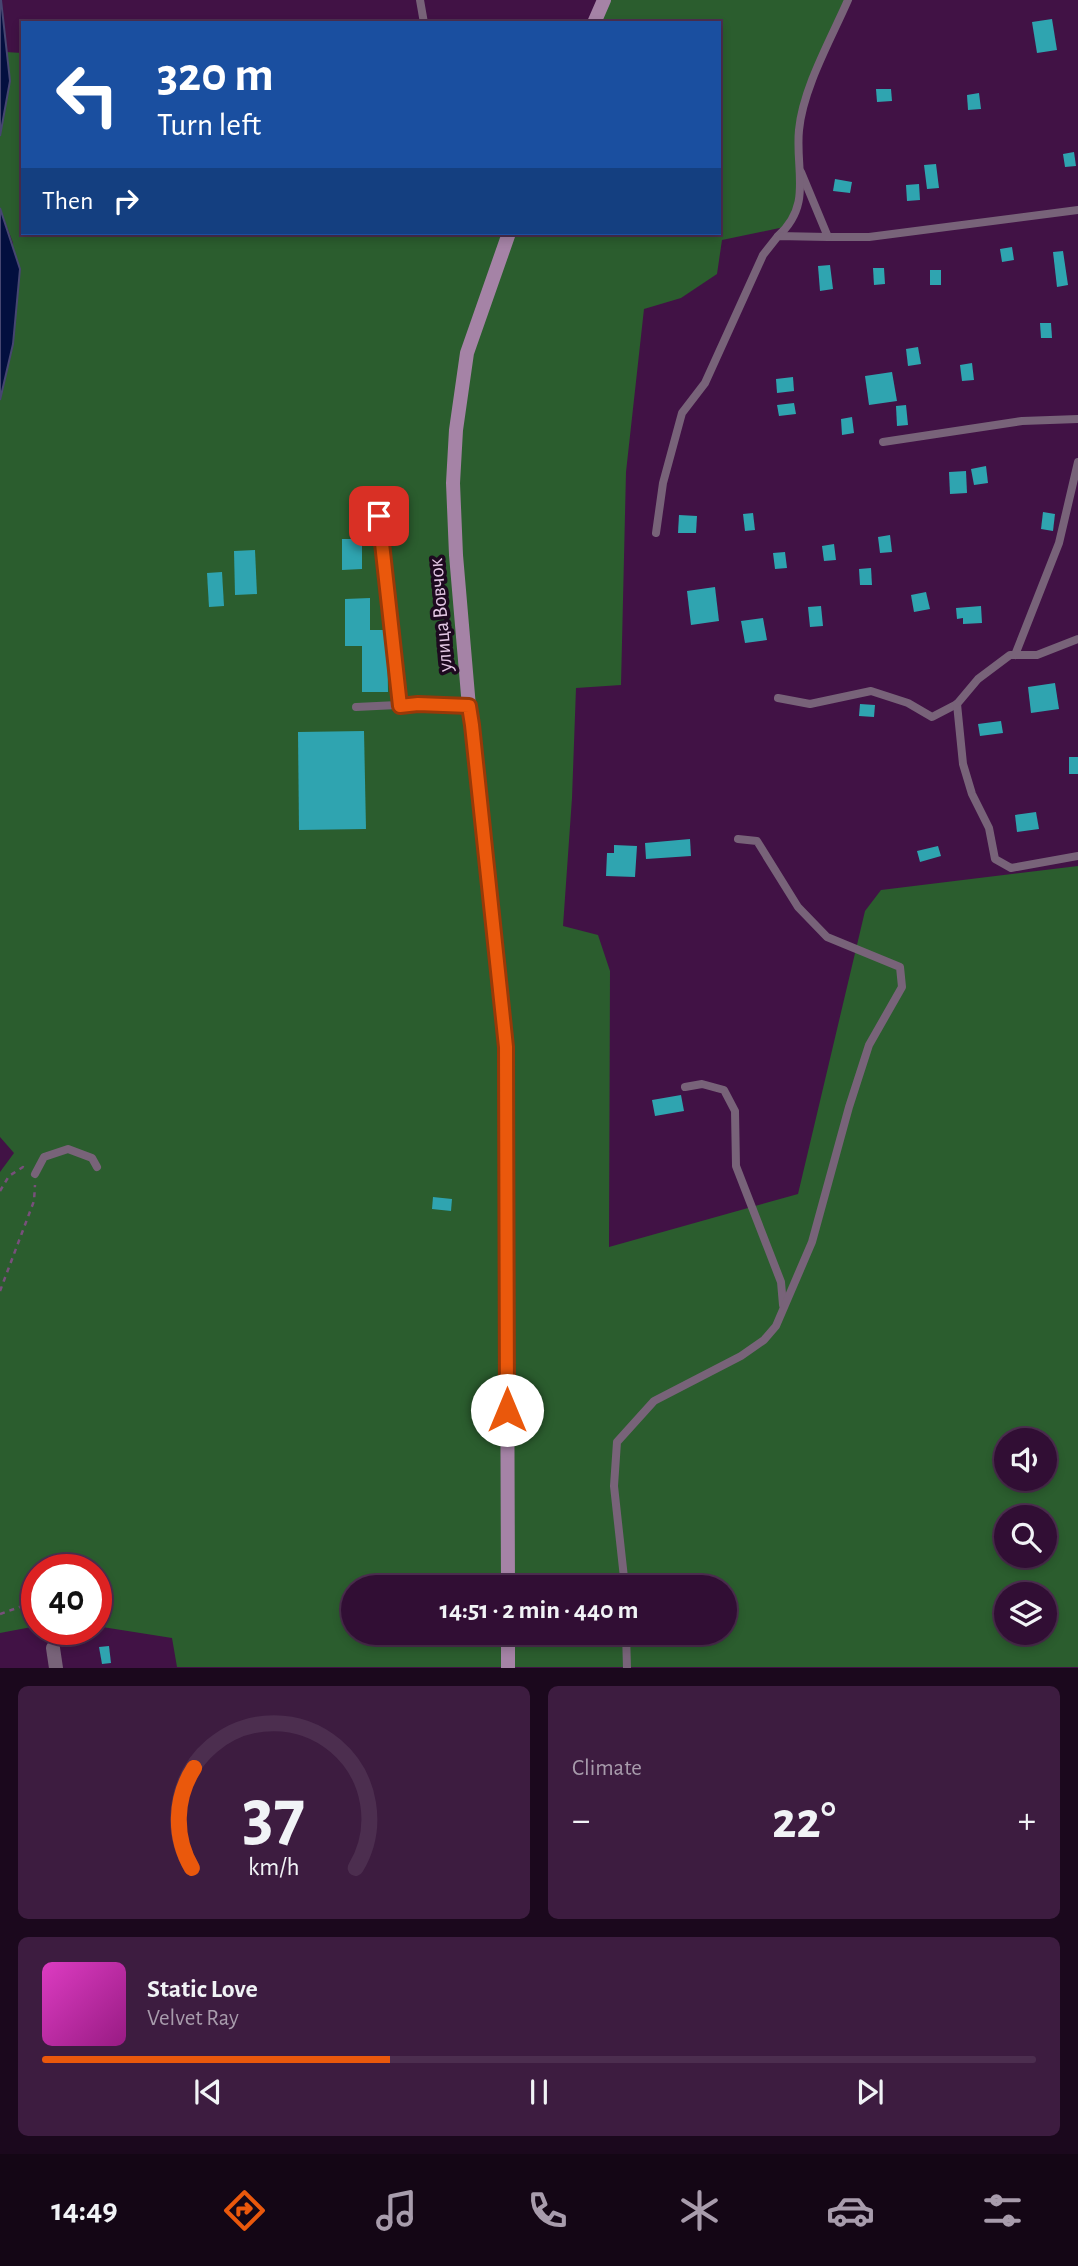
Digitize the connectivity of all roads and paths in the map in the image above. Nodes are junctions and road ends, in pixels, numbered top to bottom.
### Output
1 (420, 0) edge
2 (604, 0) edge
3 (848, 0) edge
4 (424, 21) edge
5 (595, 21) edge
6 (801, 172) junction
7 (1078, 210) edge
8 (508, 235) edge
9 (778, 236) junction
10 (828, 237) junction
11 (1078, 419) edge
12 (883, 442) dead end
13 (1078, 462) edge
14 (379, 516) dead end
15 (656, 533) dead end
16 (1078, 639) edge
17 (1016, 655) junction
18 (778, 698) dead end
19 (957, 704) junction
20 (400, 706) junction
21 (469, 706) junction
22 (356, 707) dead end
23 (738, 839) dead end
24 (1078, 856) edge
25 (685, 1087) dead end
26 (97, 1167) dead end
27 (35, 1174) junction
28 (0, 1191) edge
29 (0, 1291) edge
30 (783, 1308) junction
31 (508, 1575) edge
32 (624, 1575) edge
33 (21, 1606) edge
34 (0, 1614) edge
35 (508, 1645) edge
36 (626, 1645) edge
37 (53, 1648) dead end
38 (56, 1668) edge
39 (508, 1668) edge
40 (627, 1668) edge

1 - 4 lane
2 - 5 street
3 - 6 lane
6 - 9 lane
6 - 10 lane
7 - 10 lane
8 - 21 street, улица Вовчок
9 - 10 lane
9 - 15 lane
11 - 12 lane
13 - 17 lane
14 - 20 lane
16 - 17 lane
17 - 19 lane
18 - 19 lane
19 - 24 lane
20 - 21 lane
20 - 22 lane
21 - 31 street, улица Вовчок
23 - 30 lane
25 - 30 lane
26 - 27 lane
27 - 28 path
27 - 29 path
30 - 32 lane
33 - 34 path
35 - 39 street
36 - 40 lane
37 - 38 street

